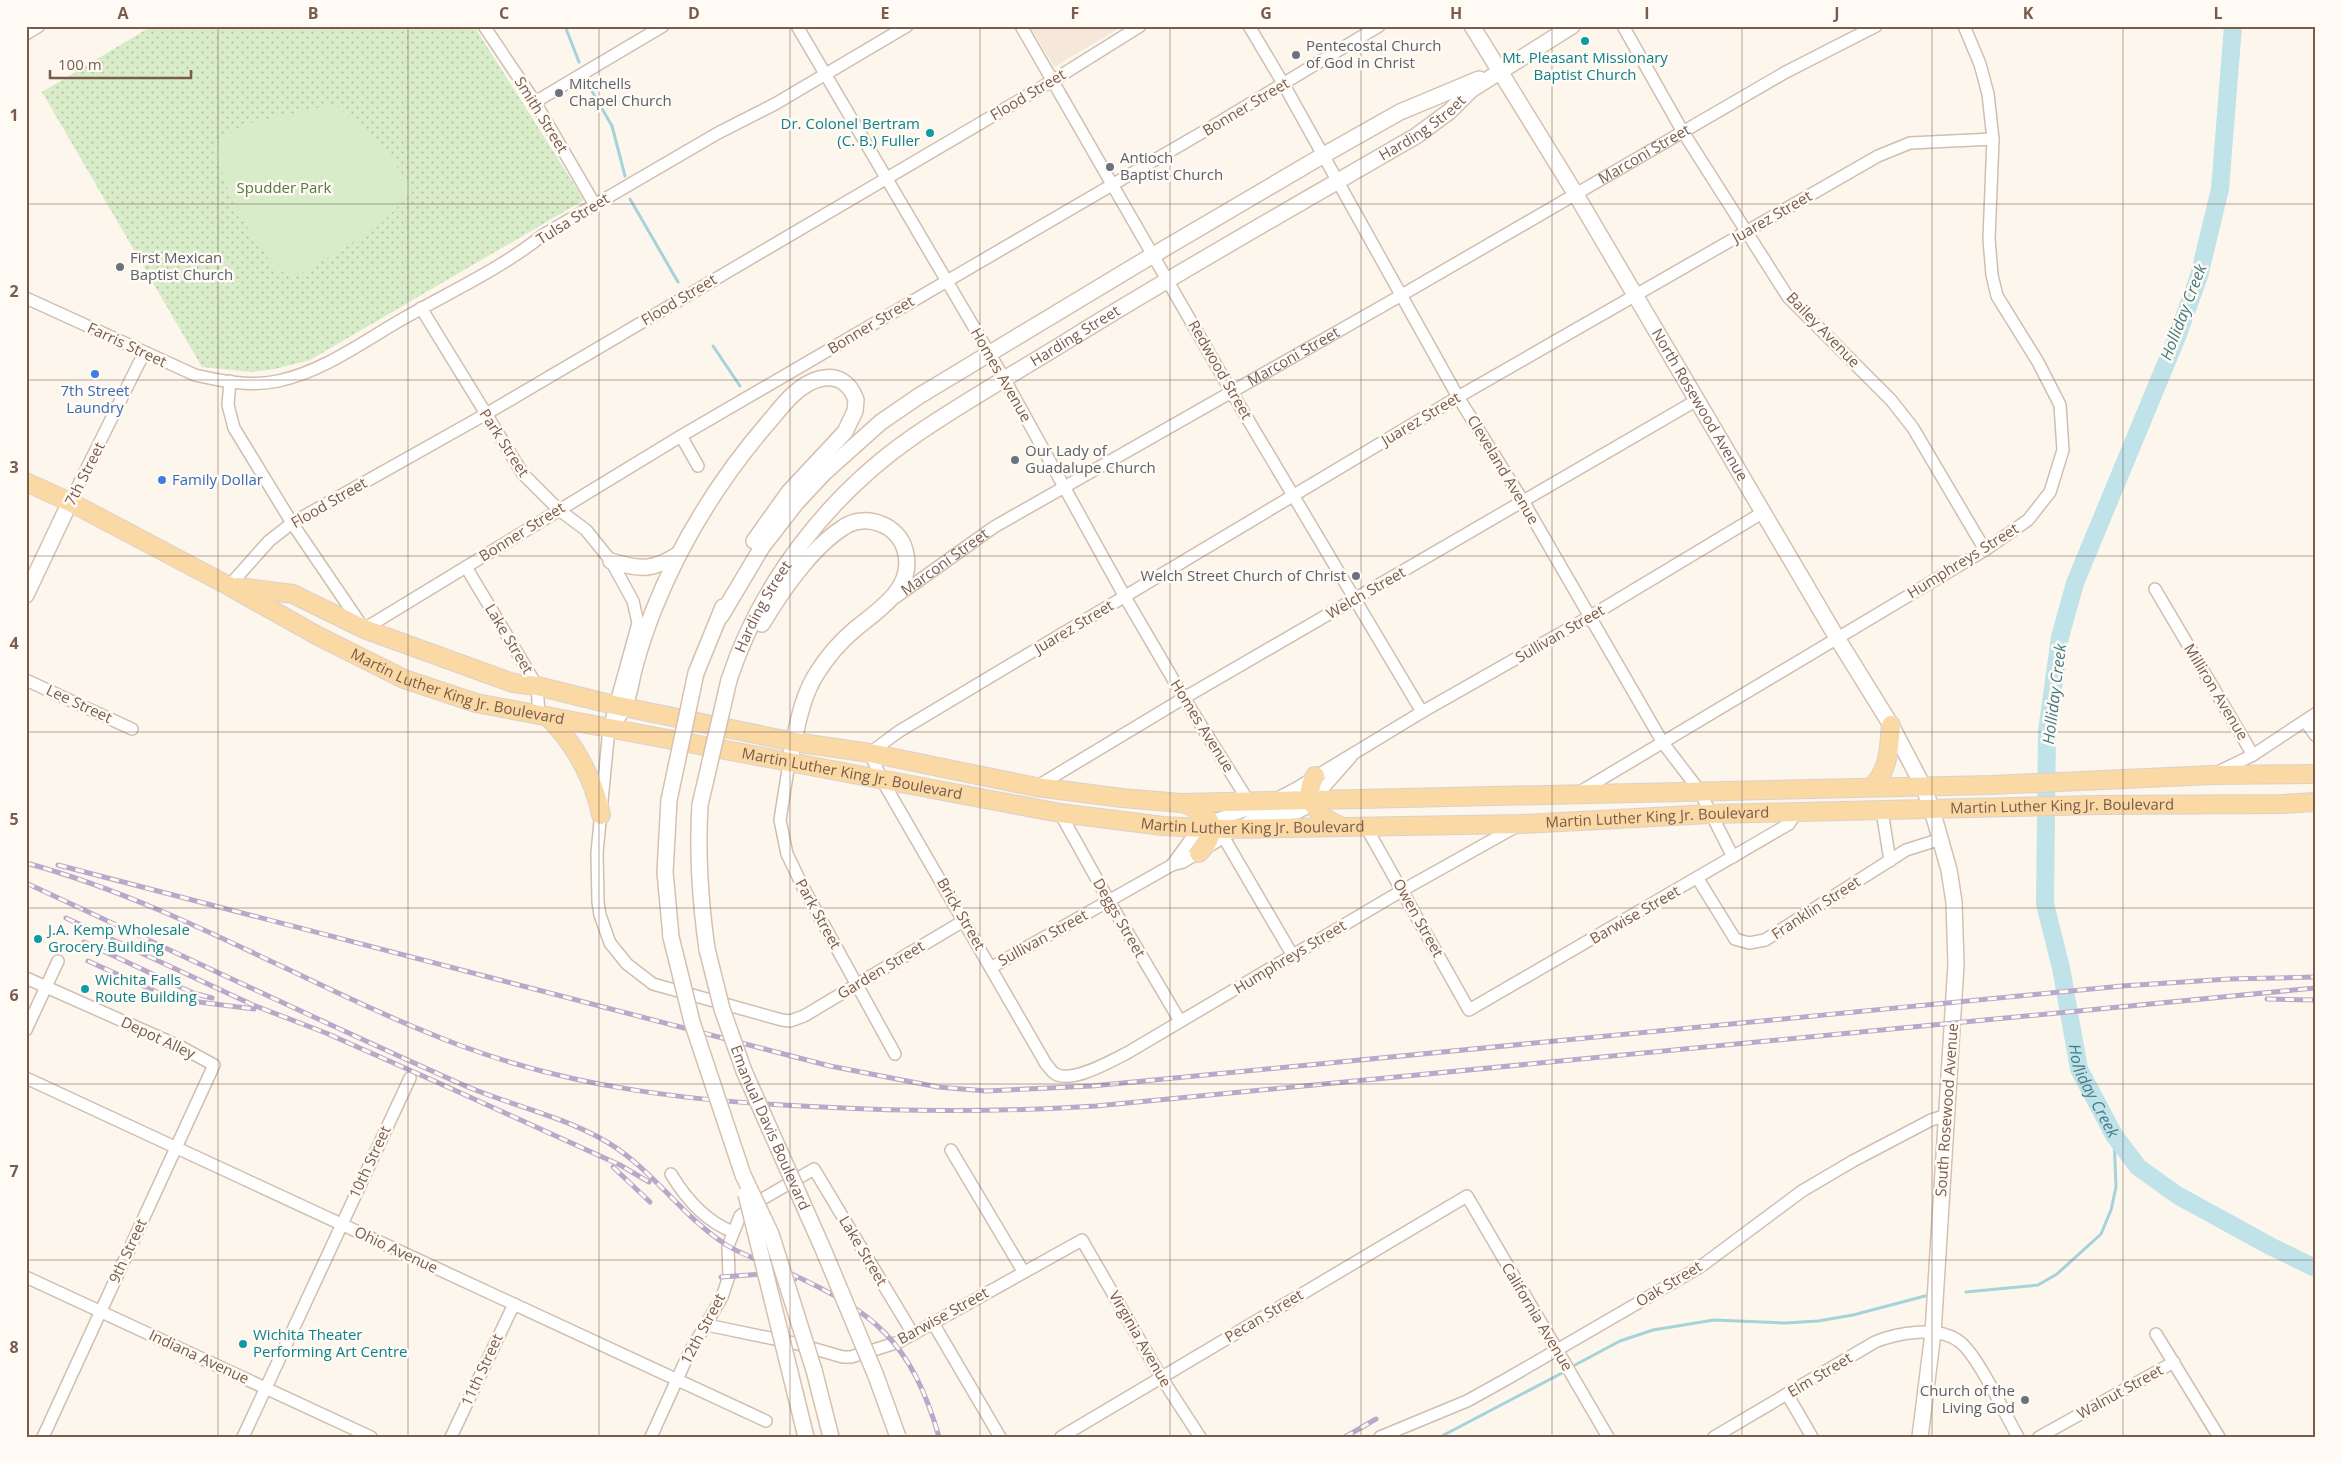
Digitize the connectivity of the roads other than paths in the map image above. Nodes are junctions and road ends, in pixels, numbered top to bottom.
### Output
1 (39, 26) edge
2 (484, 26) edge
3 (663, 26) edge
4 (797, 26) edge
5 (907, 26) edge
6 (1022, 26) edge
7 (1140, 26) edge
8 (1248, 26) edge
9 (1379, 26) edge
10 (1472, 26) edge
11 (1572, 26) edge
12 (1623, 26) edge
13 (1876, 26) edge
14 (1964, 26) edge
15 (26, 34) edge
16 (1499, 71) junction
17 (825, 74) junction
18 (1052, 81) junction
19 (1284, 84) junction
20 (535, 102) junction
21 (1683, 132) junction
22 (1993, 138) junction
23 (1322, 156) junction
24 (886, 178) junction
25 (1337, 182) junction
26 (1112, 185) junction
27 (1575, 193) junction
28 (595, 205) junction
29 (1746, 233) junction
30 (1153, 255) junction
31 (1167, 280) junction
32 (946, 281) junction
33 (1400, 296) junction
34 (1636, 296) junction
35 (26, 298) edge
36 (421, 308) junction
37 (144, 353) junction
38 (990, 354) junction
39 (1005, 380) junction
40 (230, 381) junction
41 (1231, 391) junction
42 (1458, 397) junction
43 (1697, 400) junction
44 (486, 414) junction
45 (681, 436) junction
46 (698, 466) dead end
47 (26, 482) edge
48 (1064, 486) junction
49 (1294, 495) junction
50 (1523, 501) junction
51 (70, 502) junction
52 (558, 510) junction
53 (1762, 513) junction
54 (292, 524) junction
55 (1985, 550) junction
56 (679, 554) junction
57 (611, 561) junction
58 (466, 567) junction
59 (229, 586) junction
60 (2155, 590) dead end
61 (26, 595) edge
62 (1125, 597) junction
63 (1356, 599) junction
64 (886, 606) junction
65 (721, 616) junction
66 (1589, 617) junction
67 (364, 629) junction
68 (1836, 638) junction
69 (26, 680) edge
70 (729, 680) junction
71 (537, 686) junction
72 (1184, 698) junction
73 (619, 706) junction
74 (1422, 712) junction
75 (543, 715) junction
76 (2310, 718) edge
77 (1891, 725) junction
78 (609, 728) junction
79 (132, 729) dead end
80 (2315, 735) edge
81 (794, 742) junction
82 (1663, 743) junction
83 (1356, 751) junction
84 (870, 753) junction
85 (2254, 755) junction
86 (789, 763) junction
87 (2315, 774) edge
88 (1315, 776) junction
89 (2212, 776) junction
90 (882, 780) junction
91 (1036, 787) junction
92 (1872, 787) junction
93 (1699, 790) junction
94 (1574, 795) junction
95 (1928, 798) junction
96 (1272, 801) junction
97 (1311, 801) junction
98 (1249, 802) junction
99 (2315, 802) edge
100 (1181, 803) junction
101 (1882, 811) junction
102 (1060, 813) junction
103 (1801, 813) junction
104 (1710, 814) junction
105 (600, 816) junction
106 (1522, 824) junction
107 (1342, 827) junction
108 (1366, 827) junction
109 (1216, 829) junction
110 (1941, 839) junction
111 (1199, 853) joint
112 (1734, 857) junction
113 (1890, 861) junction
114 (1172, 865) junction
115 (1698, 879) junction
116 (1402, 890) junction
117 (1109, 901) junction
118 (965, 920) junction
119 (1293, 956) junction
120 (58, 961) dead end
121 (992, 967) junction
122 (26, 978) edge
123 (858, 984) junction
124 (46, 987) junction
125 (1469, 1010) joint
126 (1180, 1022) junction
127 (26, 1030) edge
128 (895, 1054) dead end
129 (214, 1065) joint
130 (1054, 1074) joint
131 (26, 1078) edge
132 (410, 1078) dead end
133 (1947, 1116) junction
134 (176, 1148) junction
135 (950, 1150) dead end
136 (814, 1169) joint
137 (671, 1174) dead end
138 (743, 1175) junction
139 (1467, 1196) joint
140 (341, 1225) junction
141 (733, 1232) junction
142 (1082, 1240) joint
143 (1024, 1272) junction
144 (26, 1277) edge
145 (514, 1304) junction
146 (100, 1311) junction
147 (933, 1322) junction
148 (707, 1325) junction
149 (1932, 1333) junction
150 (913, 1334) junction
151 (2156, 1334) dead end
152 (1557, 1349) junction
153 (2174, 1362) junction
154 (1162, 1377) junction
155 (677, 1380) junction
156 (265, 1388) junction
157 (1787, 1394) junction
158 (766, 1421) dead end
159 (43, 1437) edge
160 (243, 1437) edge
161 (371, 1437) edge
162 (451, 1437) edge
163 (651, 1437) edge
164 (806, 1437) edge
165 (830, 1437) edge
166 (898, 1437) edge
167 (1000, 1437) edge
168 (1061, 1437) edge
169 (1200, 1437) edge
170 (1380, 1437) edge
171 (1608, 1437) edge
172 (1714, 1437) edge
173 (1812, 1437) edge
174 (1920, 1437) edge
175 (2018, 1437) edge
176 (2039, 1437) edge
177 (2219, 1437) edge

1 - 15 street
2 - 20 street, Smith Street
3 - 20 street
4 - 17 street, Homes Avenue
5 - 17 street, Tulsa Street
6 - 18 street, Redwood Street
7 - 18 street, Flood Street
8 - 19 street, Cleveland Avenue
9 - 19 street, Bonner Street
10 - 16 street, North Rosewood Avenue
11 - 16 street, Harding Street
12 - 21 street, Bailey Avenue
13 - 21 street, Marconi Street
14 - 22 street, Humphreys Street
16 - 23 street, Harding Street
16 - 25 street, Harding Street
16 - 27 street, North Rosewood Avenue
17 - 24 street, Homes Avenue
17 - 28 street, Tulsa Street
18 - 24 street, Flood Street
18 - 26 street, Redwood Street
19 - 23 street, Cleveland Avenue
19 - 26 street, Bonner Street
20 - 28 street, Smith Street
21 - 27 street, Marconi Street
21 - 29 street, Bailey Avenue
22 - 29 street, Juarez Street
22 - 55 street, Humphreys Street
23 - 25 street, Cleveland Avenue
23 - 30 street, Harding Street
24 - 32 street, Homes Avenue
24 - 44 street, Flood Street
25 - 31 street, Harding Street
25 - 33 street, Cleveland Avenue
26 - 30 street, Redwood Street
26 - 32 street, Bonner Street
27 - 33 street, Marconi Street
27 - 34 street, North Rosewood Avenue
28 - 36 street, Tulsa Street
29 - 34 street, Juarez Street
29 - 55 street, Bailey Avenue
30 - 31 street, Redwood Street
30 - 38 street, Harding Street
31 - 39 street, Harding Street
31 - 41 street, Redwood Street
32 - 38 street, Homes Avenue
32 - 45 street, Bonner Street
33 - 41 street, Marconi Street
33 - 42 street, Cleveland Avenue
34 - 42 street, Juarez Street
34 - 43 street, North Rosewood Avenue
35 - 37 street, Farris Street
36 - 40 street, Tulsa Street
36 - 44 street, Park Street
37 - 40 street, Farris Street
37 - 51 street, 7th Street
38 - 39 street, Homes Avenue
38 - 65 street, Harding Street
39 - 48 street, Homes Avenue
39 - 70 street, Harding Street
40 - 54 street
41 - 48 street, Marconi Street
41 - 49 street, Redwood Street
42 - 49 street, Juarez Street
42 - 50 street, Cleveland Avenue
43 - 50 street, Welch Street
43 - 53 street, North Rosewood Avenue
44 - 52 street, Park Street
44 - 54 street, Flood Street
45 - 46 street
45 - 52 street, Bonner Street
47 - 51 main road, Martin Luther King Jr. Boulevard
48 - 62 street, Homes Avenue
48 - 64 street, Marconi Street
49 - 62 street, Juarez Street
49 - 63 street, Redwood Street
50 - 63 street, Welch Street
50 - 66 street, Cleveland Avenue
51 - 59 main road, Martin Luther King Jr. Boulevard
51 - 61 street, 7th Street
52 - 57 street, Park Street
52 - 58 street, Bonner Street
53 - 66 street, Sullivan Street
53 - 68 street, North Rosewood Avenue
54 - 59 street, Flood Street
54 - 67 street
55 - 68 street, Humphreys Street
56 - 57 street
56 - 65 street
56 - 73 street
57 - 73 street, Park Street
58 - 67 street, Bonner Street
58 - 71 street, Lake Street
59 - 67 main road, Martin Luther King Jr. Boulevard
59 - 75 main road, Martin Luther King Jr. Boulevard
60 - 85 street, Milliron Avenue
62 - 72 street, Homes Avenue
62 - 84 street, Juarez Street
63 - 72 street, Welch Street
63 - 74 street, Redwood Street
64 - 70 street
64 - 81 street, Marconi Street
65 - 138 street, bridge
66 - 74 street, Sullivan Street
66 - 82 street, Cleveland Avenue
67 - 71 main road, Martin Luther King Jr. Boulevard
68 - 77 street, North Rosewood Avenue
68 - 82 street, Humphreys Street
69 - 79 street, Lee Street
70 - 166 street, Emanual Davis Boulevard, bridge
71 - 73 main road, Martin Luther King Jr. Boulevard
71 - 75 street, Lake Street
72 - 91 street, Welch Street
72 - 98 street, Homes Avenue
73 - 78 street
73 - 81 main road, Martin Luther King Jr. Boulevard
74 - 83 street, Sullivan Street
75 - 78 main road, Martin Luther King Jr. Boulevard
75 - 105 main road
76 - 80 street
76 - 85 street
77 - 92 main road
77 - 95 street, North Rosewood Avenue
78 - 86 main road, Martin Luther King Jr. Boulevard
78 - 105 street
81 - 84 main road, Martin Luther King Jr. Boulevard
81 - 86 street, Marconi Street
82 - 93 street, Cleveland Avenue
82 - 94 street, Humphreys Street
83 - 88 street, Sullivan Street
83 - 97 street, Sullivan Street
84 - 90 street, Brick Street
84 - 91 main road, Martin Luther King Jr. Boulevard
85 - 89 street, Milliron Avenue
86 - 90 main road, Martin Luther King Jr. Boulevard
86 - 123 street, Park Street
87 - 89 main road, Martin Luther King Jr. Boulevard
88 - 96 street, Sullivan Street
88 - 97 main road
89 - 95 main road, Martin Luther King Jr. Boulevard
90 - 102 main road, Martin Luther King Jr. Boulevard
90 - 118 street, Brick Street
91 - 100 main road, Martin Luther King Jr. Boulevard
92 - 93 main road, Martin Luther King Jr. Boulevard
92 - 95 main road, Martin Luther King Jr. Boulevard
93 - 94 main road, Martin Luther King Jr. Boulevard
93 - 104 street, Cleveland Avenue
94 - 97 main road, Martin Luther King Jr. Boulevard
95 - 99 main road, Martin Luther King Jr. Boulevard
95 - 101 main road, Martin Luther King Jr. Boulevard
95 - 103 main road
95 - 110 street, South Rosewood Avenue
96 - 97 main road, Martin Luther King Jr. Boulevard
96 - 98 main road, Martin Luther King Jr. Boulevard
96 - 109 street, Sullivan Street
97 - 107 main road
97 - 109 street, Sullivan Street
98 - 100 main road, Martin Luther King Jr. Boulevard
100 - 109 main road
101 - 103 main road, Martin Luther King Jr. Boulevard
101 - 113 street
102 - 109 main road, Martin Luther King Jr. Boulevard
102 - 117 street, Deggs Street
103 - 104 main road, Martin Luther King Jr. Boulevard
103 - 112 street, Barwise Street
104 - 106 main road, Martin Luther King Jr. Boulevard
104 - 112 street, Cleveland Avenue
105 - 123 street, Garden Street
106 - 108 main road, Martin Luther King Jr. Boulevard
106 - 116 street, Humphreys Street
107 - 108 main road, Martin Luther King Jr. Boulevard
107 - 109 main road, Martin Luther King Jr. Boulevard
108 - 116 street, Owen Street
109 - 111 main road
109 - 114 street, Sullivan Street
109 - 119 street
110 - 113 street, Franklin Street
110 - 133 street, South Rosewood Avenue
111 - 114 street, Sullivan Street
112 - 115 street, Barwise Street
113 - 115 street, Franklin Street
114 - 117 street, Sullivan Street
115 - 125 street, Barwise Street
116 - 119 street, Humphreys Street
116 - 125 street, Owen Street
117 - 121 street, Sullivan Street
117 - 126 street, Deggs Street
118 - 121 street, Brick Street
118 - 123 street, Garden Street
119 - 126 street, Humphreys Street
120 - 124 street
121 - 130 street, Brick Street
122 - 124 street, Depot Alley
123 - 128 street, Park Street
124 - 127 street
124 - 129 street, Depot Alley
126 - 130 street, Humphreys Street
129 - 134 street, 9th Street
131 - 134 street, Ohio Avenue
132 - 140 street, 10th Street
133 - 149 street, South Rosewood Avenue
133 - 152 street, Oak Street
134 - 140 street, Ohio Avenue
134 - 146 street, 9th Street
135 - 143 street
136 - 141 street, 12th Street
136 - 150 street, Lake Street
137 - 141 street
138 - 164 street, bridge
138 - 165 street, bridge
139 - 152 street, California Avenue
139 - 154 street, Pecan Street
140 - 145 street, Ohio Avenue
140 - 156 street, 10th Street
141 - 148 street, 12th Street
142 - 143 street, Barwise Street
142 - 154 street, Virginia Avenue
143 - 147 street, Barwise Street
144 - 146 street, Indiana Avenue
145 - 155 street, Ohio Avenue
145 - 162 street, 11th Street
146 - 156 street, Indiana Avenue
146 - 159 street, 9th Street
147 - 150 street, Barwise Street
147 - 167 street
148 - 150 street, Barwise Street
148 - 155 street, 12th Street
149 - 157 street, Elm Street
149 - 174 street, South Rosewood Avenue
149 - 175 street, Elm Street
151 - 153 street
152 - 170 street, Oak Street
152 - 171 street, California Avenue
153 - 176 street, Walnut Street
153 - 177 street
154 - 168 street, Pecan Street
154 - 169 street, Virginia Avenue
155 - 158 street, Ohio Avenue
155 - 163 street, 12th Street
156 - 160 street, 10th Street
156 - 161 street, Indiana Avenue
157 - 172 street, Elm Street
157 - 173 street

